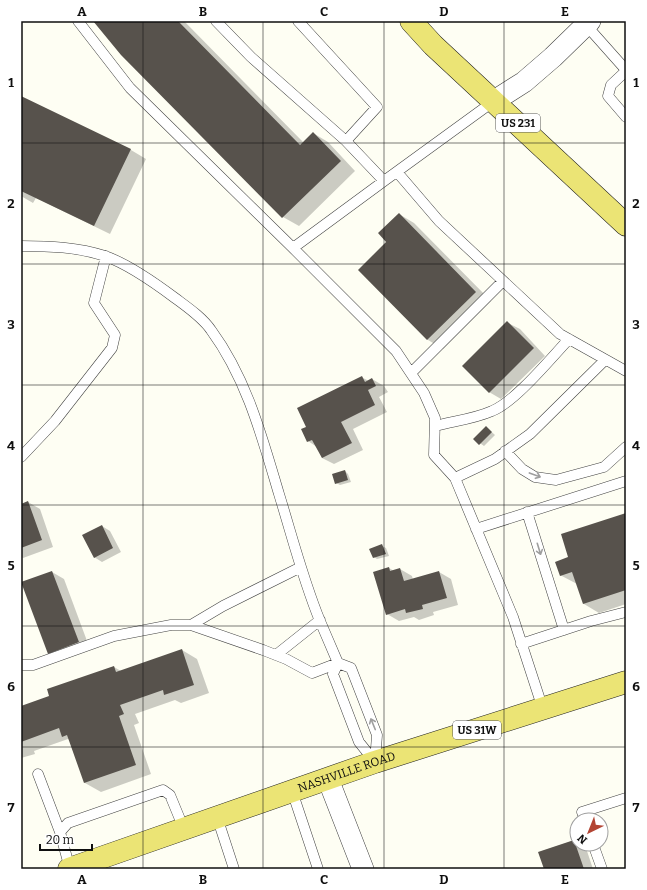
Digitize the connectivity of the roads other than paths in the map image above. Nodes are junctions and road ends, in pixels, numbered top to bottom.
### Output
1 (78, 21) edge
2 (216, 21) edge
3 (298, 21) edge
4 (411, 21) edge
5 (588, 23) edge
6 (626, 71) edge
7 (494, 101) junction
8 (626, 117) edge
9 (346, 141) junction
10 (397, 172) junction
11 (384, 181) junction
12 (626, 225) edge
13 (21, 246) edge
14 (293, 248) junction
15 (106, 256) junction
16 (503, 281) junction
17 (569, 339) junction
18 (605, 360) junction
19 (626, 371) edge
20 (411, 373) junction
21 (435, 426) junction
22 (626, 447) edge
23 (505, 451) junction
24 (21, 457) edge
25 (455, 478) junction
26 (626, 481) edge
27 (527, 512) junction
28 (476, 529) junction
29 (301, 567) junction
30 (626, 612) edge
31 (320, 620) junction
32 (191, 625) junction
33 (564, 630) junction
34 (522, 644) junction
35 (276, 655) junction
36 (338, 663) junction
37 (21, 665) edge
38 (626, 682) edge
39 (362, 696) junction
40 (344, 702) junction
41 (543, 709) junction
42 (375, 762) junction
43 (38, 774) dead end
44 (328, 779) junction
45 (292, 792) junction
46 (626, 798) edge
47 (582, 812) edge
48 (217, 817) junction
49 (184, 829) junction
50 (60, 832) junction
51 (596, 852) edge
52 (69, 869) edge
53 (234, 869) edge
54 (318, 869) edge
55 (363, 869) edge
56 (602, 869) edge

1 - 14 lane
2 - 9 lane
3 - 9 lane
4 - 7 main road, US 231
5 - 6 lane
5 - 7 street
6 - 8 lane
7 - 10 lane
7 - 12 main road, US 231
9 - 11 lane
10 - 11 lane
10 - 16 lane
11 - 14 lane
13 - 15 lane
14 - 20 lane
15 - 24 lane
15 - 29 lane
16 - 17 lane
16 - 20 lane
17 - 18 lane
17 - 21 lane
18 - 19 lane
18 - 23 lane
20 - 21 lane
21 - 25 lane
23 -> 22 lane
23 - 25 lane
25 - 28 lane
26 - 27 lane
27 - 28 lane
27 -> 33 lane
28 - 34 lane
29 - 31 lane
29 - 32 lane
30 - 33 lane
31 - 35 lane
31 - 36 lane
32 - 35 lane
32 - 37 lane
33 - 34 lane
34 - 41 lane
35 - 36 lane
36 - 39 lane
36 - 40 lane
38 - 41 main road, NASHVILLE ROAD / US 31W
39 - 40 lane
42 -> 39 lane
40 - 42 lane
41 - 42 main road, NASHVILLE ROAD / US 31W
42 - 44 main road, NASHVILLE ROAD / US 31W
43 - 50 lane
44 - 45 main road, NASHVILLE ROAD / US 31W
44 - 55 street
45 - 48 main road, NASHVILLE ROAD / US 31W
45 - 54 lane
46 - 47 lane
48 - 49 main road, NASHVILLE ROAD / US 31W
48 - 53 lane
49 - 50 lane
49 - 52 main road, NASHVILLE ROAD / US 31W
50 - 52 lane
51 - 56 lane

